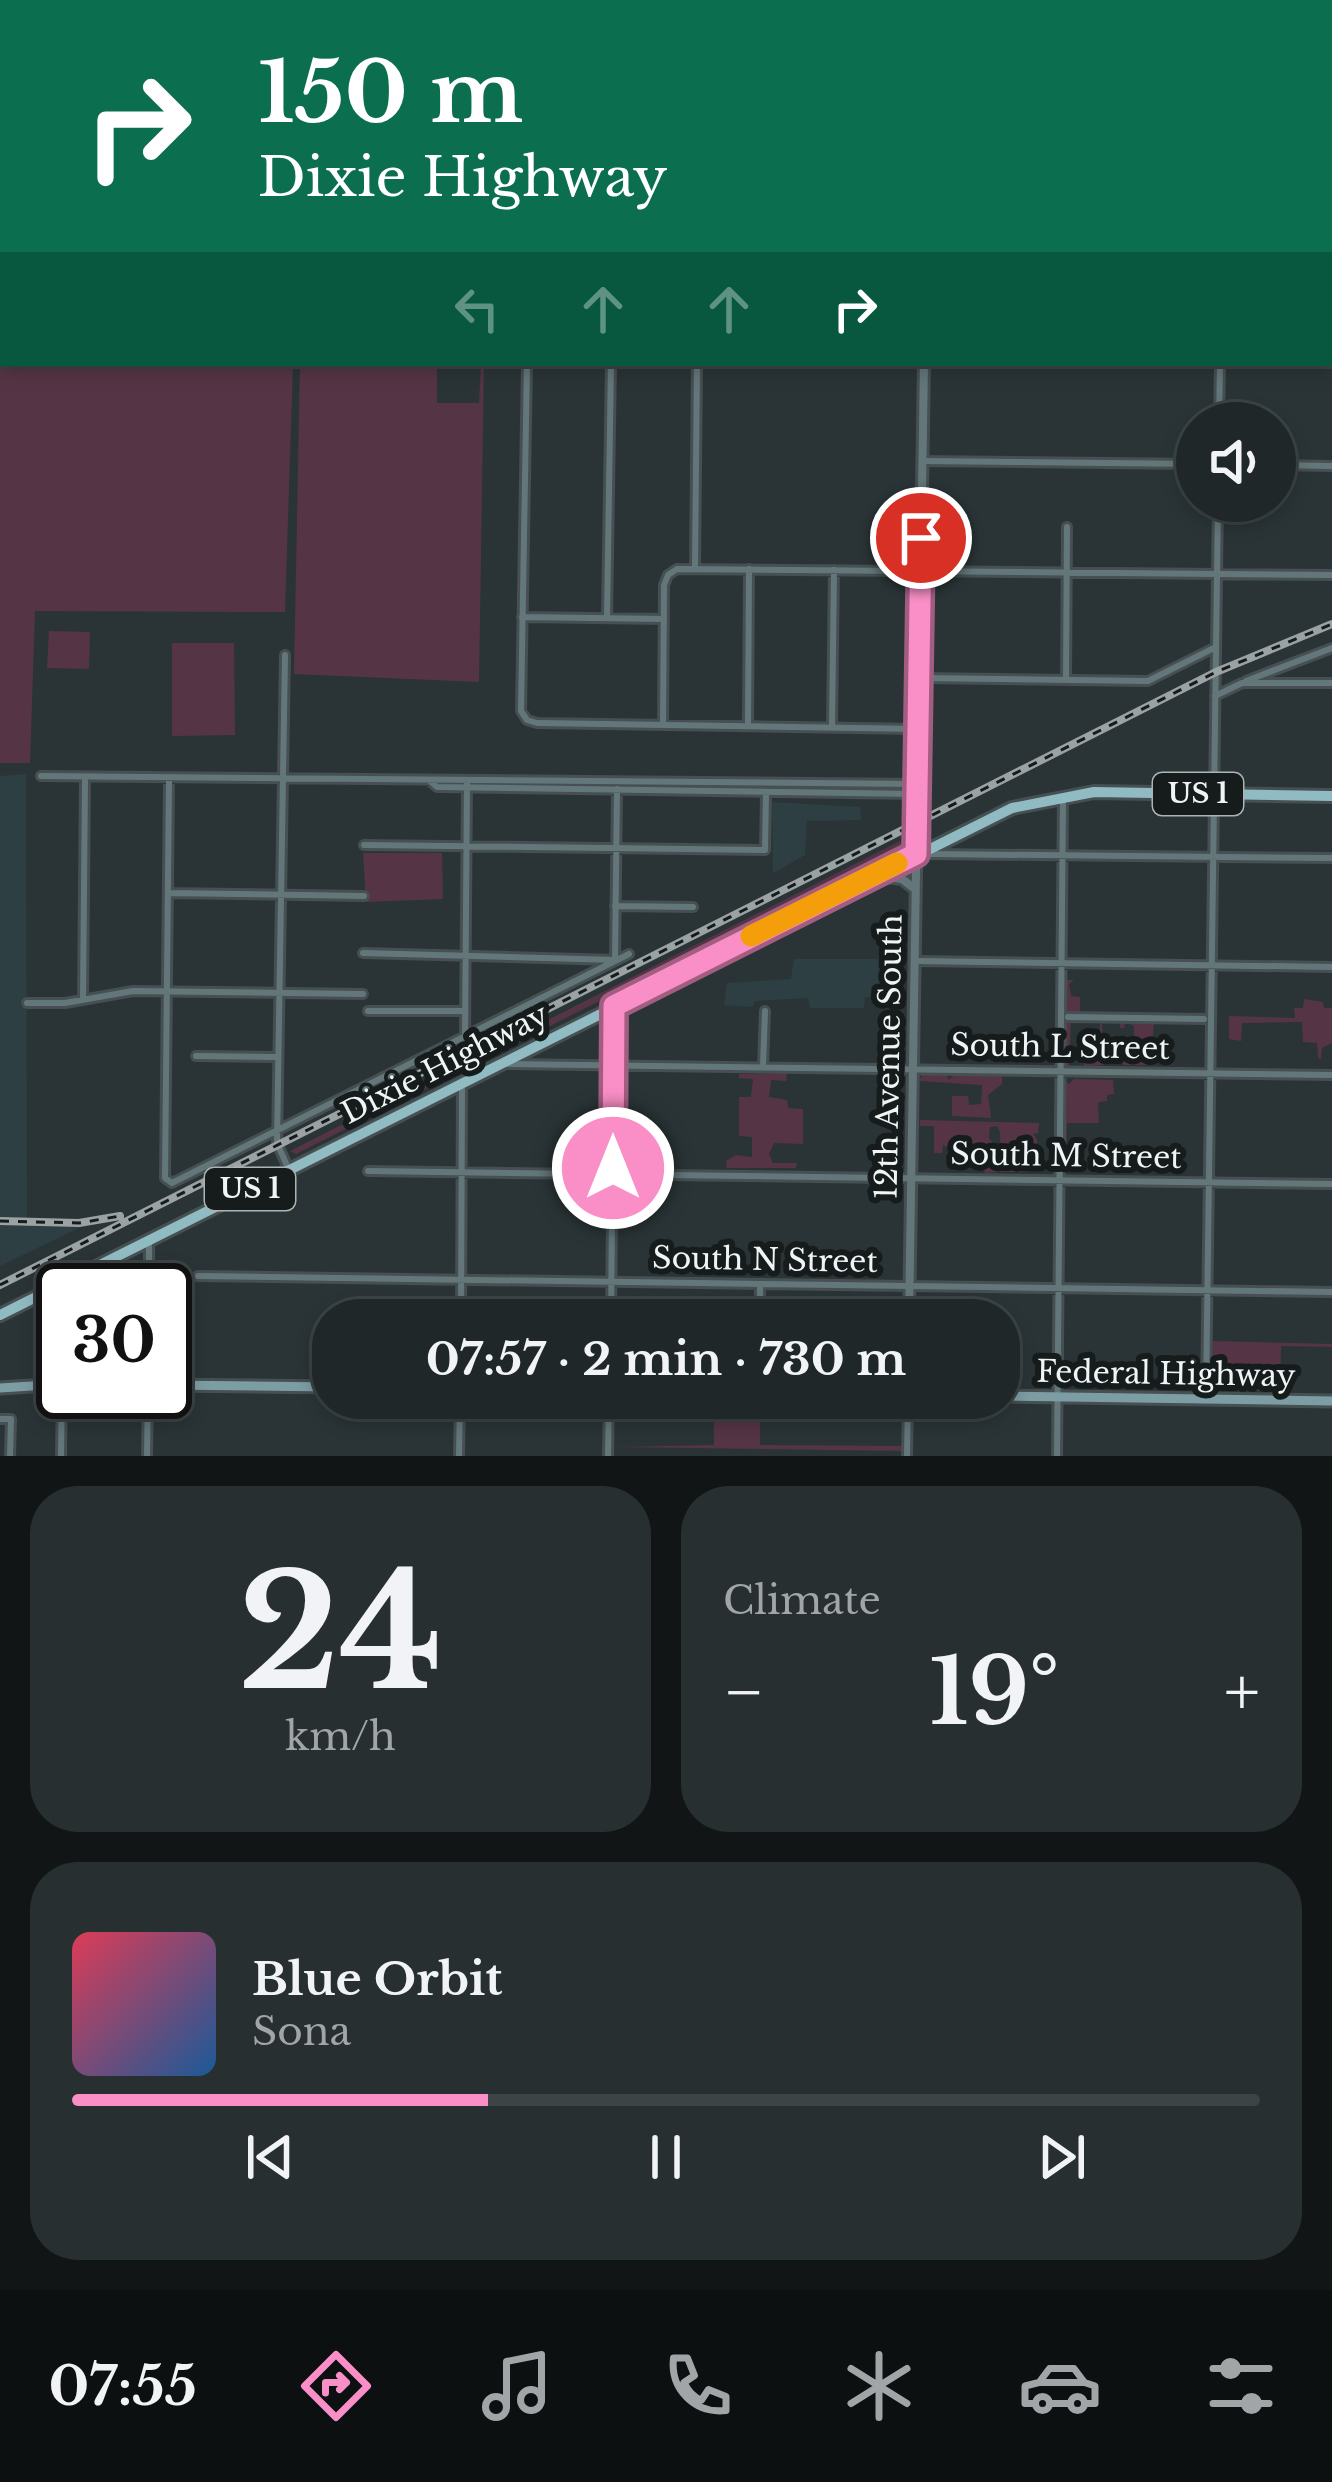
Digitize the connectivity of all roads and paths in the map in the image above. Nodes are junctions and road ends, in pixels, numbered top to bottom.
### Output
1 (526, 366) edge
2 (611, 366) edge
3 (697, 366) edge
4 (924, 366) edge
5 (1220, 366) edge
6 (1219, 402) edge
7 (922, 460) junction
8 (1176, 464) edge
9 (1296, 465) edge
10 (1332, 466) edge
11 (1218, 522) edge
12 (1067, 527) dead end
13 (695, 568) junction
14 (749, 569) junction
15 (921, 569) junction
16 (834, 570) junction
17 (1068, 571) junction
18 (1217, 573) junction
19 (1332, 575) edge
20 (522, 617) junction
21 (607, 618) junction
22 (664, 619) junction
23 (1216, 647) junction
24 (1332, 648) edge
25 (286, 655) dead end
26 (920, 678) junction
27 (1066, 680) junction
28 (1242, 683) junction
29 (1332, 683) edge
30 (1215, 696) junction
31 (663, 725) junction
32 (748, 726) junction
33 (832, 728) junction
34 (919, 728) junction
35 (41, 776) dead end
36 (86, 778) junction
37 (170, 779) junction
38 (617, 780) junction
39 (281, 781) junction
40 (728, 781) junction
41 (467, 783) junction
42 (766, 787) junction
43 (919, 789) junction
44 (616, 790) junction
45 (728, 791) junction
46 (1214, 794) junction
47 (1063, 795) junction
48 (1332, 796) edge
49 (364, 845) dead end
50 (467, 846) junction
51 (616, 848) junction
52 (916, 854) junction
53 (1064, 856) junction
54 (1213, 857) junction
55 (1332, 859) edge
56 (872, 875) junction
57 (914, 889) junction
58 (168, 893) junction
59 (280, 895) junction
60 (364, 896) dead end
61 (615, 906) junction
62 (693, 907) dead end
63 (363, 952) dead end
64 (629, 953) dead end
65 (466, 955) junction
66 (615, 959) junction
67 (914, 961) junction
68 (1062, 963) junction
69 (1212, 965) junction
70 (1332, 967) edge
71 (167, 992) junction
72 (279, 993) junction
73 (362, 994) dead end
74 (83, 1000) junction
75 (27, 1003) dead end
76 (614, 1006) junction
77 (368, 1010) dead end
78 (765, 1011) dead end
79 (465, 1012) junction
80 (1068, 1017) dead end
81 (1204, 1019) dead end
82 (465, 1037) junction
83 (196, 1056) dead end
84 (278, 1057) junction
85 (500, 1064) junction
86 (614, 1065) junction
87 (763, 1067) junction
88 (914, 1070) junction
89 (1061, 1072) junction
90 (1210, 1073) junction
91 (1332, 1075) edge
92 (462, 1082) junction
93 (277, 1132) junction
94 (289, 1170) junction
95 (368, 1171) dead end
96 (462, 1172) junction
97 (613, 1174) junction
98 (912, 1178) junction
99 (1059, 1180) junction
100 (1209, 1182) junction
101 (1332, 1184) edge
102 (149, 1240) junction
103 (107, 1263) edge
104 (149, 1263) edge
105 (198, 1276) dead end
106 (462, 1280) junction
107 (611, 1282) junction
108 (760, 1284) junction
109 (910, 1286) junction
110 (1058, 1288) junction
111 (1207, 1291) junction
112 (1332, 1292) edge
113 (36, 1299) edge
114 (462, 1299) edge
115 (611, 1299) edge
116 (760, 1299) edge
117 (910, 1299) edge
118 (0, 1316) edge
119 (192, 1384) edge
120 (36, 1386) edge
121 (312, 1387) edge
122 (0, 1388) edge
123 (1020, 1396) edge
124 (1057, 1397) junction
125 (1206, 1399) junction
126 (1332, 1401) edge
127 (0, 1419) edge
128 (63, 1419) edge
129 (148, 1419) edge
130 (460, 1419) edge
131 (609, 1419) edge
132 (908, 1419) edge
133 (10, 1456) edge
134 (62, 1456) edge
135 (147, 1456) edge
136 (459, 1456) edge
137 (608, 1456) edge
138 (907, 1456) edge
139 (1057, 1456) edge

1 - 20 street
2 - 21 street
3 - 13 street
4 - 7 street, 12th Avenue South
5 - 6 street
7 - 8 street
7 - 15 street, 12th Avenue South
9 - 10 street
11 - 18 street
12 - 17 street
13 - 14 street
13 - 22 street
14 - 16 street
14 - 32 street
15 - 16 street
15 - 17 street
15 - 26 street, 12th Avenue South
16 - 33 street
17 - 18 street
17 - 27 street
18 - 19 street
18 - 23 street
20 - 21 street
20 - 31 street
21 - 22 street
22 - 31 street
23 - 27 street
23 - 30 street
24 - 28 street
25 - 39 street
26 - 27 street
26 - 34 street, 12th Avenue South
28 - 29 street
28 - 30 street
30 - 46 street
31 - 32 street
32 - 33 street
33 - 34 street
34 - 43 street, 12th Avenue South
35 - 36 street
36 - 37 street
36 - 74 street
37 - 39 street
37 - 58 street
38 - 40 street
38 - 41 street
38 - 44 street
39 - 41 street
39 - 59 street
40 - 42 street
40 - 45 street
41 - 44 street
41 - 50 street
42 - 43 street
42 - 45 street
42 - 51 street
43 - 52 street, 12th Avenue South
44 - 45 street
44 - 51 street
46 - 47 main road, Dixie Highway / US 1
46 - 48 main road, Dixie Highway / US 1
46 - 54 street
47 - 52 main road, Dixie Highway / US 1
47 - 53 street
49 - 50 street
50 - 51 street
50 - 65 street
51 - 61 street
52 - 53 street
52 - 56 main road, Dixie Highway / US 1
52 - 57 street, 12th Avenue South
53 - 54 street
53 - 68 street
54 - 55 street
54 - 69 street
56 - 57 street
56 - 76 main road, Dixie Highway / US 1
57 - 67 street, 12th Avenue South
58 - 59 street
58 - 71 street
59 - 60 street
59 - 72 street
61 - 62 street
61 - 66 street
63 - 65 street
64 - 66 street
65 - 66 street
65 - 79 street
66 - 82 street
67 - 68 street
67 - 88 street, 12th Avenue South
68 - 69 street
68 - 89 street
69 - 70 street
69 - 90 street
71 - 72 street
71 - 74 street
71 - 93 street
72 - 73 street
72 - 84 street
74 - 75 street
76 - 85 main road, Dixie Highway / US 1
76 - 86 street
77 - 79 street
78 - 87 street
79 - 82 street
80 - 81 street
82 - 93 street
83 - 84 street
84 - 93 street
85 - 86 street, South L Street
85 - 92 main road, Dixie Highway / US 1
86 - 87 street, South L Street
86 - 97 street
87 - 88 street, South L Street
88 - 89 street, South L Street
88 - 98 street, 12th Avenue South
89 - 90 street, South L Street
89 - 99 street
90 - 91 street, South L Street
90 - 100 street
92 - 94 main road, Dixie Highway / US 1
92 - 96 street
93 - 94 street
94 - 102 main road, Dixie Highway / US 1
95 - 96 street, South M Street
96 - 97 street, South M Street
96 - 106 street
97 - 98 street, South M Street
97 - 107 street
98 - 99 street, South M Street
98 - 109 street, 12th Avenue South
99 - 100 street, South M Street
99 - 110 street
100 - 101 street, South M Street
100 - 111 street
102 - 103 main road, Dixie Highway / US 1
102 - 104 street
105 - 106 street, South N Street
106 - 107 street, South N Street
106 - 114 street
107 - 108 street, South N Street
107 - 115 street
108 - 109 street, South N Street
108 - 116 street
109 - 110 street, South N Street
109 - 117 street, 12th Avenue South
110 - 111 street, South N Street
110 - 124 street
111 - 112 street, South N Street
111 - 125 street
113 - 118 main road, Dixie Highway / US 1
119 - 121 main road
120 - 122 main road
123 - 124 main road, Federal Highway
124 - 125 main road, Federal Highway
124 - 139 street
125 - 126 main road, Federal Highway
127 - 133 street
128 - 134 street
129 - 135 street
130 - 136 street
131 - 137 street
132 - 138 street

